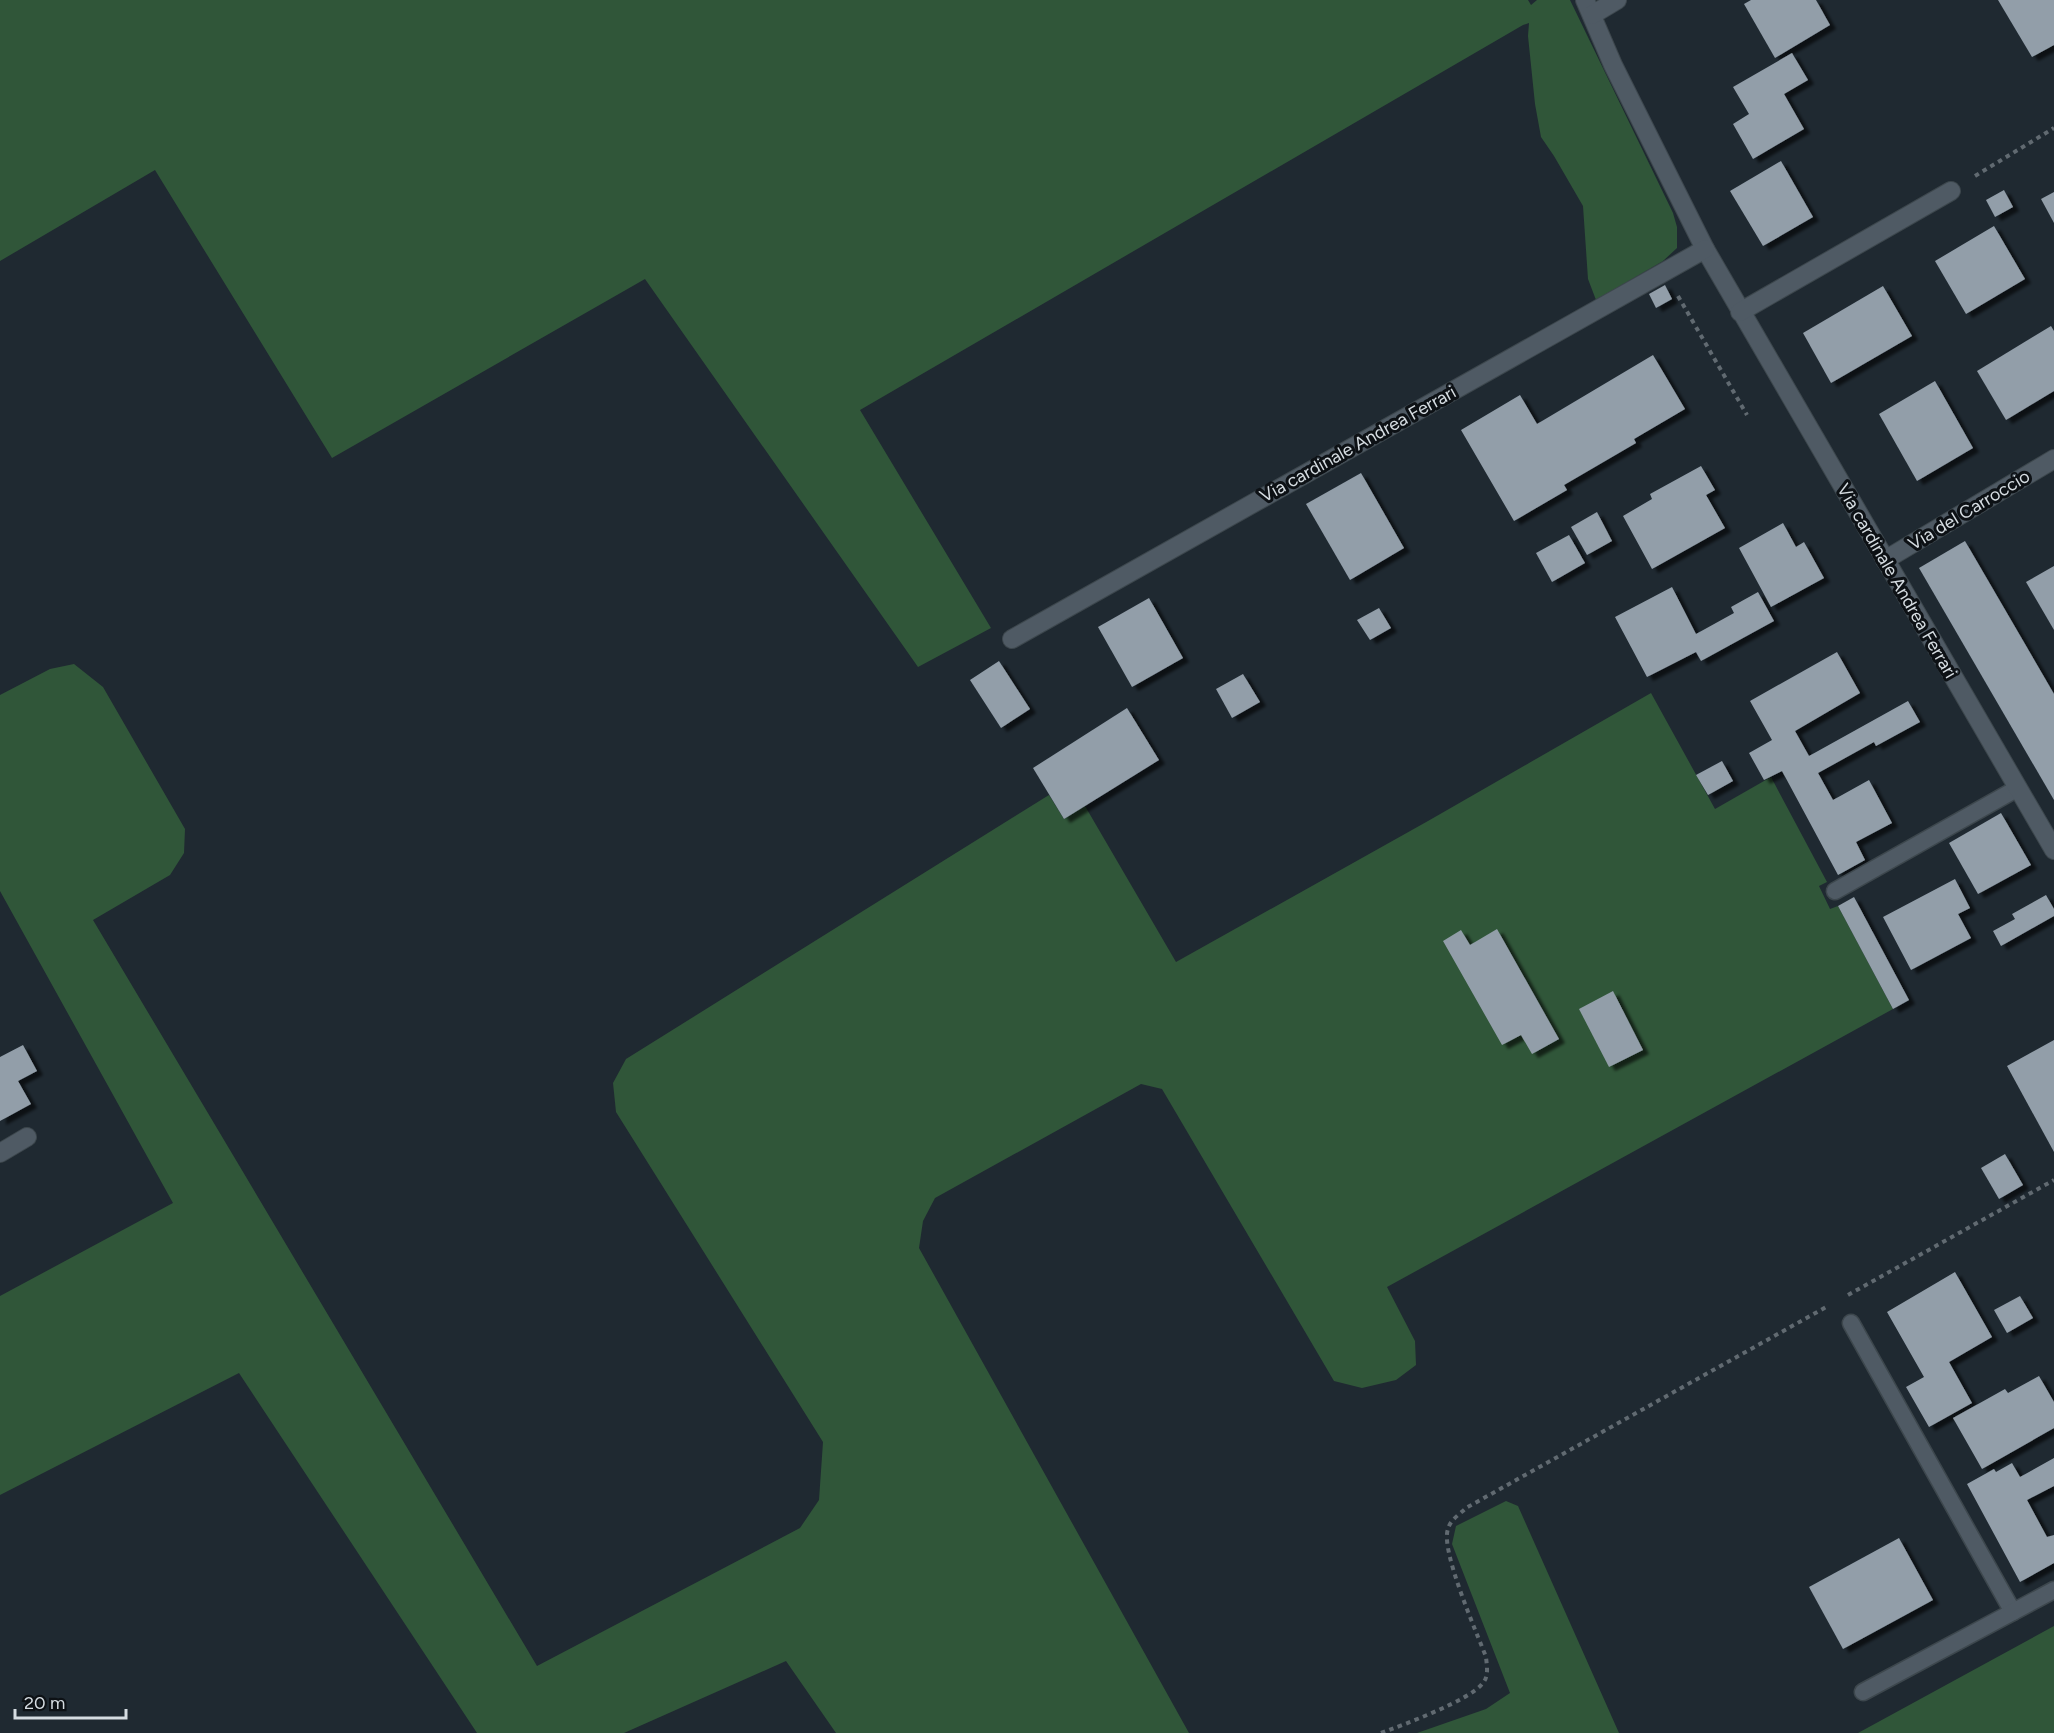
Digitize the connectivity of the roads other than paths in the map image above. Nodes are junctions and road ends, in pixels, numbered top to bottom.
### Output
1 (1617, 0) edge
2 (1588, 7) edge
3 (1951, 191) road end
4 (1705, 249) junction
5 (1740, 312) junction
6 (2054, 459) edge
7 (1885, 560) junction
8 (1012, 639) dead end
9 (2018, 788) junction
10 (2054, 850) edge
11 (1835, 891) dead end
12 (27, 1137) dead end
13 (0, 1153) edge
14 (1851, 1323) dead end
15 (2054, 1590) edge
16 (2013, 1612) junction
17 (1863, 1692) dead end

1 - 2 street, Via cardinale Andrea Ferrari
2 - 4 street, Via cardinale Andrea Ferrari
3 - 5 street
4 - 5 street, Via cardinale Andrea Ferrari
4 - 8 street, Via cardinale Andrea Ferrari
5 - 7 street, Via cardinale Andrea Ferrari
6 - 7 street, Via del Carroccio
7 - 9 street, Via cardinale Andrea Ferrari
9 - 10 street, Via cardinale Andrea Ferrari
9 - 11 lane
12 - 13 street
14 - 16 lane
15 - 16 lane
16 - 17 lane

